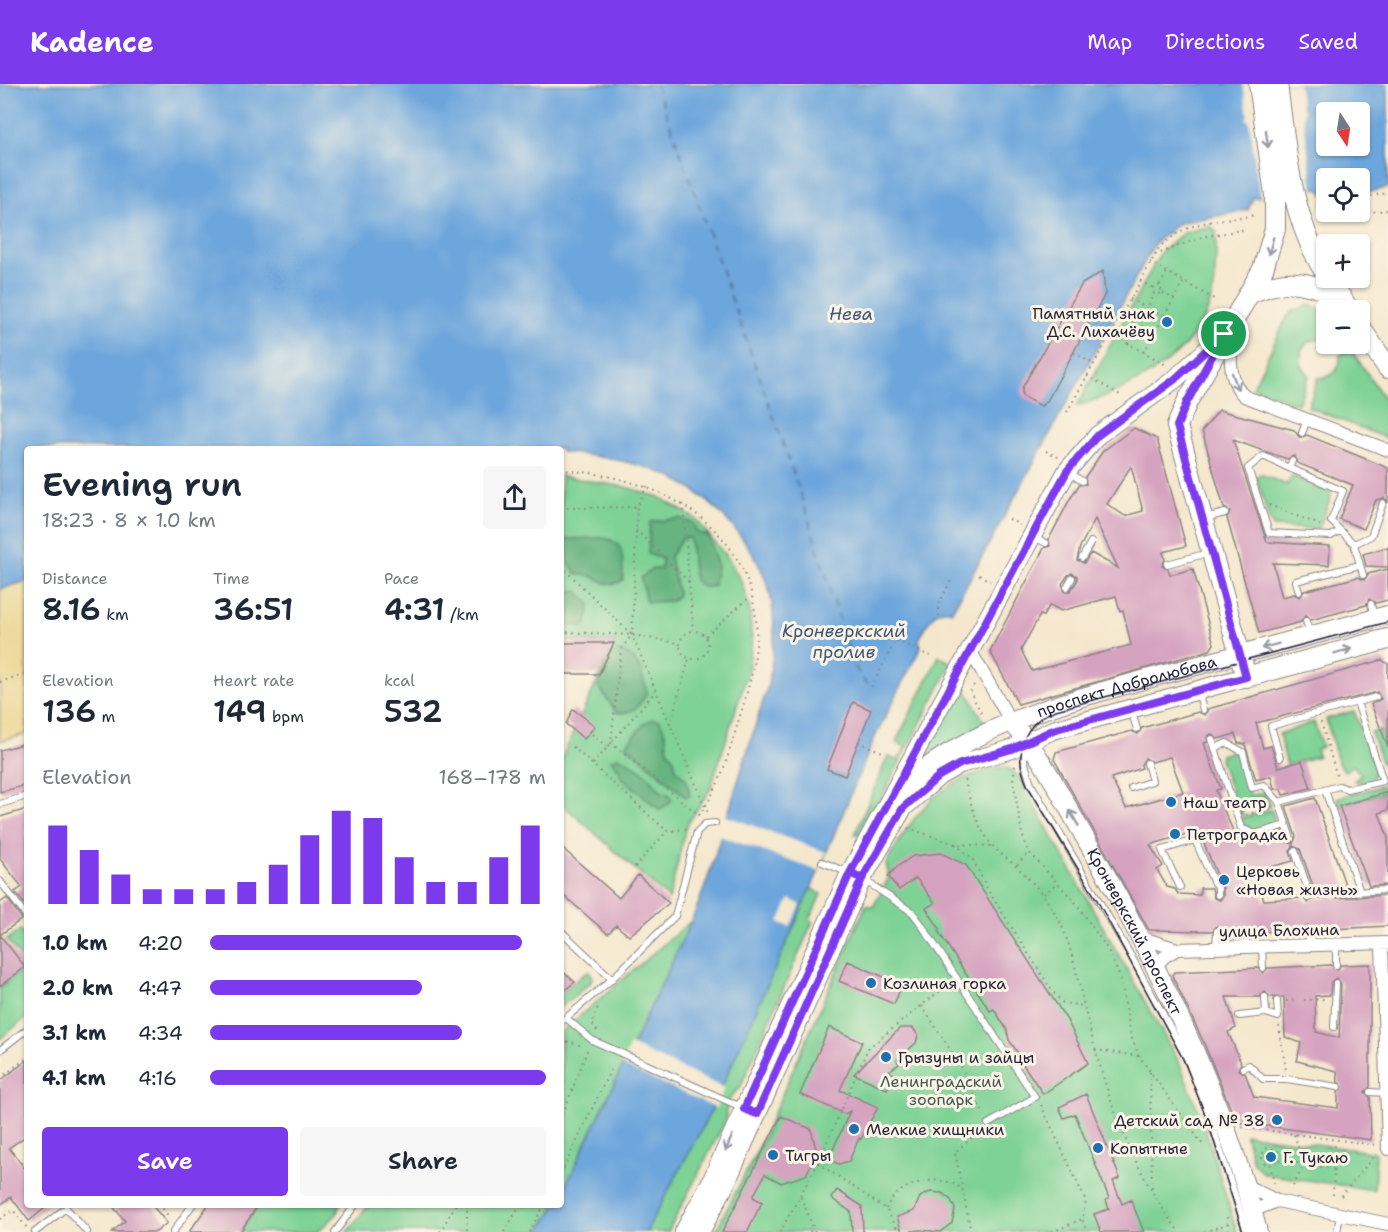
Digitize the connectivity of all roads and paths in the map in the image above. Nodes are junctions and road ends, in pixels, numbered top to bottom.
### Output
1 (1259, 84) edge
2 (1277, 84) edge
3 (1283, 193) junction
4 (1388, 193) edge
5 (1370, 196) edge
6 (1388, 210) edge
7 (1370, 212) edge
8 (1256, 215) dead end
9 (1247, 230) dead end
10 (1154, 255) junction
11 (1316, 257) edge
12 (1150, 262) junction
13 (1167, 272) junction
14 (1140, 281) junction
15 (1184, 281) junction
16 (1160, 285) junction
17 (1153, 288) junction
18 (1162, 293) junction
19 (1250, 293) junction
20 (1154, 295) junction
21 (1130, 299) junction
22 (1173, 299) junction
23 (1214, 299) dead end
24 (1337, 300) edge
25 (1148, 308) junction
26 (1163, 316) junction
27 (1120, 317) junction
28 (1141, 321) junction
29 (1090, 322) dead end
30 (1133, 323) junction
31 (1143, 329) junction
32 (1227, 329) junction
33 (1135, 331) junction
34 (1110, 334) junction
35 (1153, 334) junction
36 (1370, 342) edge
37 (1128, 344) junction
38 (1144, 352) junction
39 (1074, 354) dead end
40 (1092, 363) junction
41 (1168, 366) dead end
42 (1388, 368) edge
43 (1087, 376) junction
44 (1120, 395) dead end
45 (1067, 412) dead end
46 (1307, 419) junction
47 (1302, 433) dead end
48 (1388, 450) edge
49 (1046, 451) dead end
50 (1069, 470) junction
51 (564, 471) edge
52 (647, 486) junction
53 (1258, 503) junction
54 (683, 504) junction
55 (638, 507) junction
56 (1384, 507) edge
57 (564, 508) edge
58 (1225, 513) dead end
59 (1009, 519) dead end
60 (1202, 519) junction
61 (1330, 521) junction
62 (636, 530) junction
63 (1340, 531) junction
64 (1033, 535) junction
65 (1091, 542) dead end
66 (1354, 544) junction
67 (1211, 552) junction
68 (1082, 558) dead end
69 (1167, 564) dead end
70 (1360, 565) junction
71 (564, 569) edge
72 (979, 575) dead end
73 (1363, 575) dead end
74 (952, 578) dead end
75 (1072, 578) dead end
76 (990, 581) dead end
77 (690, 583) junction
78 (1067, 587) dead end
79 (1299, 592) dead end
80 (752, 595) junction
81 (1378, 613) edge
82 (939, 616) dead end
83 (693, 630) junction
84 (564, 632) edge
85 (632, 635) junction
86 (705, 636) junction
87 (1388, 639) edge
88 (679, 643) junction
89 (971, 652) junction
90 (1240, 654) junction
91 (934, 658) dead end
92 (689, 659) junction
93 (24, 674) edge
94 (1246, 677) junction
95 (977, 680) dead end
96 (0, 681) edge
97 (872, 687) dead end
98 (1198, 690) junction
99 (655, 692) junction
100 (1376, 697) dead end
101 (1357, 702) junction
102 (1131, 709) junction
103 (1203, 710) dead end
104 (1318, 713) junction
105 (986, 721) dead end
106 (1011, 722) junction
107 (669, 726) junction
108 (1137, 729) dead end
109 (592, 735) dead end
110 (1212, 739) dead end
111 (1029, 741) junction
112 (858, 742) dead end
113 (611, 743) junction
114 (573, 747) dead end
115 (607, 747) junction
116 (1215, 748) junction
117 (883, 752) dead end
118 (1280, 758) dead end
119 (1147, 763) dead end
120 (593, 764) junction
121 (1015, 766) dead end
122 (964, 774) dead end
123 (1339, 786) junction
124 (1131, 788) dead end
125 (1325, 790) junction
126 (24, 797) edge
127 (1279, 802) junction
128 (0, 804) edge
129 (886, 804) junction
130 (705, 808) junction
131 (709, 814) dead end
132 (1237, 817) junction
133 (715, 823) dead end
134 (904, 825) dead end
135 (1286, 825) junction
136 (688, 829) dead end
137 (667, 831) junction
138 (1291, 839) dead end
139 (955, 844) junction
140 (993, 846) junction
141 (1295, 851) dead end
142 (1029, 852) junction
143 (822, 862) dead end
144 (1016, 866) junction
145 (635, 867) dead end
146 (856, 876) junction
147 (0, 881) edge
148 (1057, 883) junction
149 (1180, 887) dead end
150 (1386, 890) dead end
151 (1360, 892) junction
152 (1336, 893) dead end
153 (1044, 894) junction
154 (1325, 894) dead end
155 (1218, 895) dead end
156 (800, 908) dead end
157 (24, 913) edge
158 (814, 915) dead end
159 (1309, 930) dead end
160 (1217, 932) dead end
161 (564, 934) edge
162 (1139, 937) junction
163 (1385, 944) edge
164 (1336, 945) junction
165 (1309, 946) junction
166 (1262, 947) junction
167 (1216, 948) junction
168 (1177, 949) junction
169 (1336, 965) dead end
170 (1154, 968) junction
171 (1263, 968) dead end
172 (957, 978) junction
173 (612, 979) junction
174 (1336, 983) dead end
175 (1265, 997) dead end
176 (1335, 999) junction
177 (1386, 999) edge
178 (1304, 1000) dead end
179 (1278, 1001) dead end
180 (599, 1003) dead end
181 (922, 1005) junction
182 (1083, 1006) junction
183 (1266, 1013) junction
184 (1239, 1016) dead end
185 (1278, 1017) junction
186 (564, 1020) edge
187 (1334, 1027) dead end
188 (24, 1031) edge
189 (598, 1033) dead end
190 (588, 1048) dead end
191 (0, 1050) edge
192 (1095, 1050) junction
193 (1139, 1056) junction
194 (24, 1060) edge
195 (1243, 1068) dead end
196 (611, 1069) dead end
197 (1150, 1071) junction
198 (0, 1078) edge
199 (1287, 1079) junction
200 (1338, 1087) dead end
201 (1370, 1092) dead end
202 (1387, 1094) edge
203 (1035, 1097) junction
204 (744, 1109) junction
205 (564, 1111) edge
206 (988, 1124) junction
207 (1236, 1126) dead end
208 (1294, 1134) junction
209 (1335, 1139) junction
210 (1203, 1145) dead end
211 (1381, 1149) edge
212 (1279, 1160) junction
213 (24, 1162) edge
214 (818, 1163) junction
215 (21, 1164) dead end
216 (1304, 1165) junction
217 (1270, 1166) junction
218 (564, 1168) edge
219 (1334, 1169) junction
220 (1274, 1183) dead end
221 (1243, 1184) junction
222 (1293, 1186) dead end
223 (962, 1189) junction
224 (1152, 1195) junction
225 (1333, 1195) dead end
226 (1341, 1196) dead end
227 (801, 1197) junction
228 (1277, 1201) junction
229 (162, 1208) edge
230 (190, 1208) edge
231 (353, 1208) edge
232 (454, 1208) edge
233 (467, 1208) edge
234 (519, 1208) edge
235 (543, 1208) edge
236 (886, 1209) junction
237 (1252, 1211) junction
238 (1340, 1214) junction
239 (1227, 1217) dead end
240 (0, 1219) edge
241 (1082, 1219) junction
242 (171, 1220) dead end
243 (812, 1223) junction
244 (1230, 1223) junction
245 (1388, 1224) edge
246 (30, 1232) edge
247 (35, 1232) edge
248 (87, 1232) edge
249 (173, 1232) edge
250 (335, 1232) edge
251 (440, 1232) edge
252 (467, 1232) edge
253 (504, 1232) edge
254 (529, 1232) edge
255 (684, 1232) edge
256 (700, 1232) edge
257 (780, 1232) edge
258 (810, 1232) edge
259 (815, 1232) edge
260 (899, 1232) edge
261 (971, 1232) edge
262 (1052, 1232) edge
263 (1087, 1232) edge
264 (1179, 1232) edge
265 (1204, 1232) edge
266 (1229, 1232) edge
267 (1246, 1232) edge
268 (1258, 1232) edge
269 (1337, 1232) edge

1 -> 3 main road
2 - 3 main road
3 - 11 main road
3 -> 19 main road
4 - 5 path
6 - 7 path
8 - 10 path
9 - 10 path
10 - 12 path
12 - 13 path
12 - 14 path
13 - 15 path
13 - 16 path
14 - 17 path
14 - 21 path
15 - 22 path
15 - 23 path
16 - 17 path
16 - 18 path
17 - 20 path
18 - 20 path
18 - 22 path
19 - 24 main road
19 - 32 main road
20 - 25 path
21 - 25 path
21 - 27 path
22 - 26 path
25 - 26 path
25 - 28 path
26 - 35 path
27 - 30 path
27 - 34 path
28 - 30 path
28 - 31 path
29 - 34 path
30 - 33 path
31 - 33 path
31 - 35 path
32 -> 46 street
32 - 50 main road
32 - 60 main road
33 - 37 path
34 - 37 path
34 - 40 path
35 - 38 path
36 - 42 main road
37 - 38 path
38 - 41 path
39 - 40 path
40 - 43 path
43 - 44 path
43 - 45 path
46 - 47 lane
46 - 48 street
49 - 50 path
50 - 64 main road
51 - 52 path
52 - 54 path
52 - 55 path
53 - 61 path
53 - 61 lane
53 - 63 lane
54 - 77 path
54 - 80 path
55 - 57 path
55 - 62 path
56 - 66 lane
58 - 60 lane
59 - 64 path
60 - 67 main road
61 - 63 lane
62 - 77 path
62 - 85 path
63 - 66 lane
64 - 89 main road
65 - 68 lane
66 - 70 lane
67 - 69 lane
67 - 90 main road
70 - 73 lane
70 - 79 lane
71 - 85 path
72 - 76 path
74 - 82 path
75 - 78 lane
77 - 83 path
80 - 86 path
80 - 130 path
81 -> 90 main road, проспект Добролюбова
83 - 86 path
83 - 88 path
84 - 85 path
85 - 88 path
85 - 99 path
85 - 113 path
86 - 92 path
94 -> 87 main road, проспект Добролюбова
88 - 92 path
89 - 106 street, Кронверкский проспект
89 - 129 main road
90 - 94 main road
90 - 106 main road, проспект Добролюбова
91 - 97 path
92 - 107 path
93 - 96 path
94 - 98 main road, проспект Добролюбова
95 - 105 path
98 - 102 main road, проспект Добролюбова
98 - 103 lane
99 - 107 path
99 - 113 path
100 - 101 lane
101 - 104 lane
101 - 123 lane
102 - 108 lane
102 - 111 main road, проспект Добролюбова
104 - 118 lane
104 - 123 path
106 - 111 main road, Кронверкский проспект
106 - 129 main road, проспект Добролюбова
107 - 130 path
109 - 115 path
110 - 116 lane
111 - 146 main road, проспект Добролюбова
162 -> 111 main road, Кронверкский проспект
111 - 267 lane
112 - 117 path
113 - 115 path
113 - 130 path
114 - 120 path
115 - 120 path
116 - 127 lane
116 - 132 lane
119 - 124 lane
120 - 137 path
121 - 142 path
122 - 140 path
123 - 125 lane
125 - 127 lane
125 - 151 lane
126 - 128 lane
127 - 132 path
127 - 135 lane
129 - 146 main road
130 - 131 path
132 - 135 lane
133 - 173 lane
134 - 139 path
135 - 138 lane
136 - 137 path
137 - 145 path
139 - 140 path
139 - 182 path
140 - 144 path
141 - 154 lane
142 - 144 path
142 - 148 path
143 - 146 lane
144 - 153 path
146 - 172 lane
146 - 204 main road
147 - 157 lane
148 - 153 path
148 - 193 path
149 - 155 lane
150 - 151 lane
151 - 152 lane
153 - 182 path
156 - 158 path
159 - 165 lane
160 - 167 lane
161 - 173 lane
162 - 168 street, улица Блохина
162 - 170 main road, Кронверкский проспект
163 - 164 street, улица Блохина
163 - 177 street, улица Блохина
164 - 165 street, улица Блохина
164 - 169 lane
165 - 166 street, улица Блохина
166 - 167 street, улица Блохина
166 - 171 lane
167 - 168 street, улица Блохина
168 - 170 street
170 - 221 main road, Кронверкский проспект
172 - 181 path
172 - 203 lane
173 - 186 lane
174 - 176 lane
175 - 183 lane
176 - 178 path
176 - 187 lane
177 - 202 street, улица Блохина
179 - 185 lane
180 - 189 path
181 - 206 path
181 - 214 path
182 - 192 path
183 - 184 lane
183 - 185 lane
185 - 199 path
186 - 204 lane
188 - 191 lane
190 - 205 path
192 - 193 path
192 - 224 path
193 - 197 path
194 - 198 path
195 - 199 lane
196 - 218 path
197 - 210 path
197 - 224 path
199 - 200 lane
201 - 202 lane
202 - 211 street, улица Блохина
203 - 206 lane
203 - 241 path
204 -> 255 main road
204 - 256 main road
206 - 223 path
207 - 208 path
208 - 209 path
208 - 216 path
209 - 211 path
209 - 219 path
211 - 226 path
212 - 216 path
212 - 217 path
212 - 217 path
213 - 215 path
214 - 227 path
214 - 236 path
216 - 219 path
216 - 222 path
217 - 220 path
219 - 225 path
221 - 228 street
221 - 237 main road, Кронверкский проспект
223 - 236 path
223 - 261 path
224 - 264 path
227 - 243 path
227 - 257 path
228 - 237 street
228 - 238 street
229 - 242 path
230 - 249 lane
231 - 250 lane
232 - 251 path
233 - 252 path
234 - 253 path
235 - 254 path
236 - 260 path
237 - 268 main road, Кронверкский проспект
238 - 245 street
238 - 269 lane
239 - 244 path
240 - 246 path
241 - 262 path
241 - 263 path
243 - 258 path
243 - 259 path
244 - 265 path
244 - 266 path
247 - 248 lane

